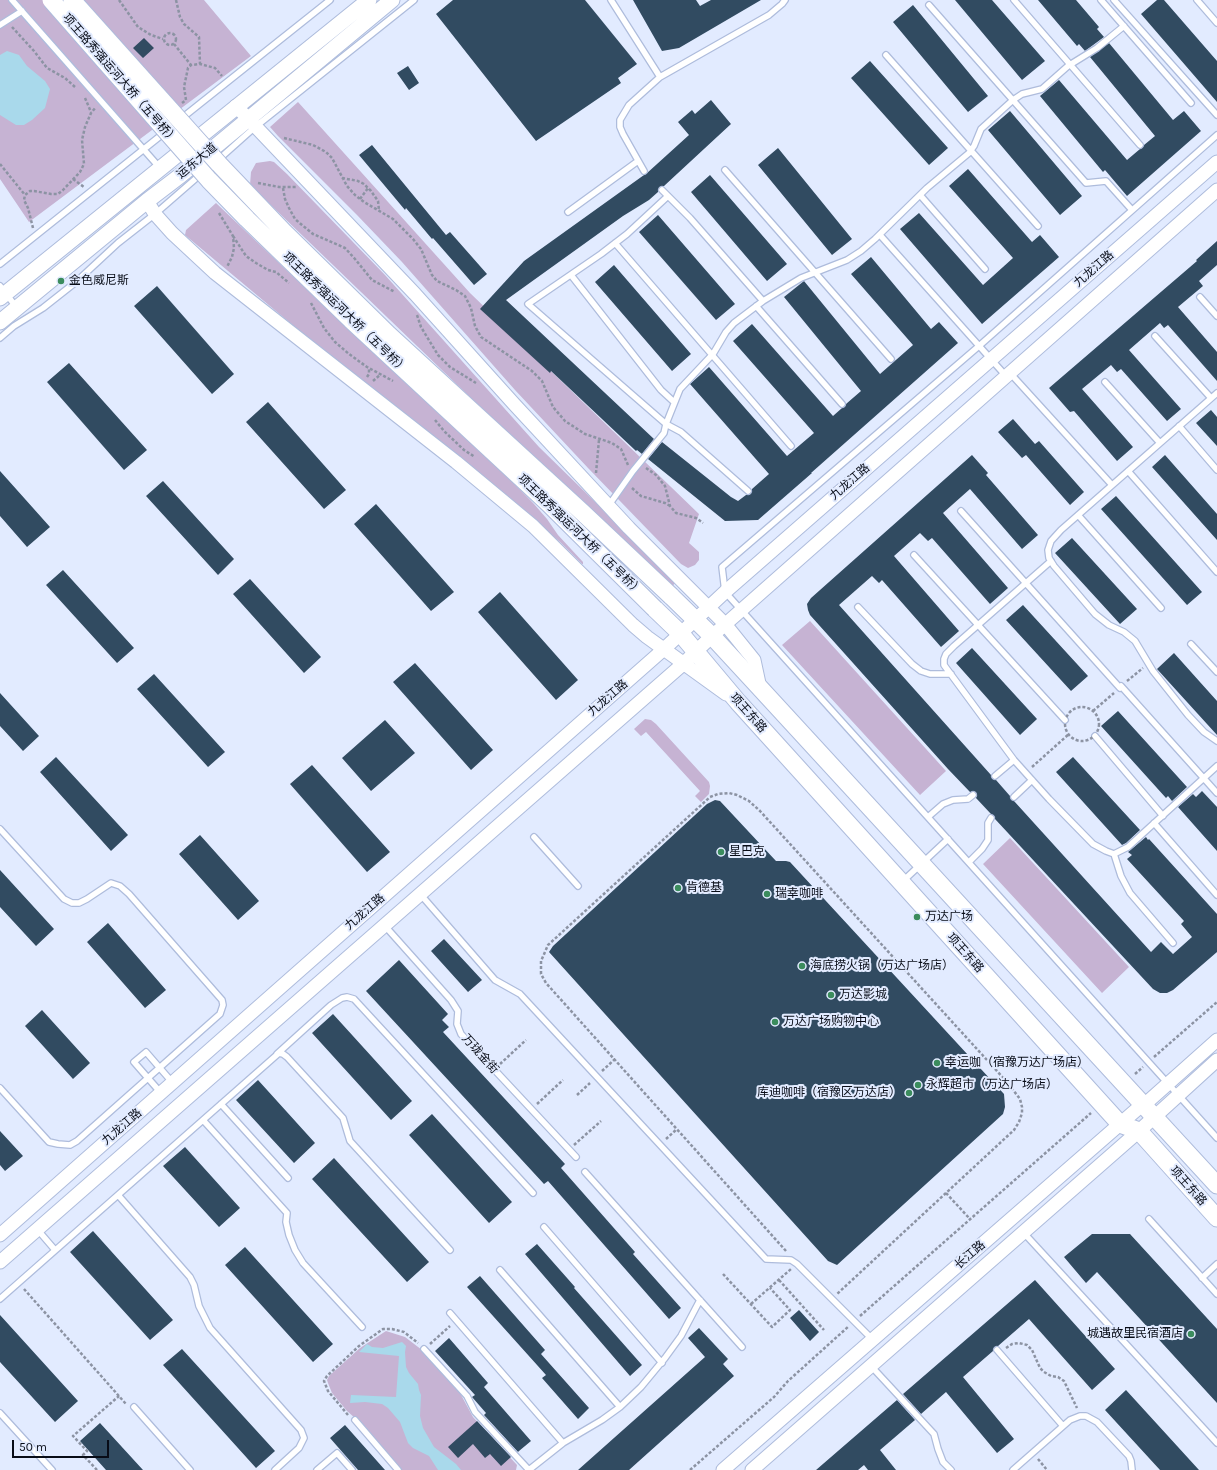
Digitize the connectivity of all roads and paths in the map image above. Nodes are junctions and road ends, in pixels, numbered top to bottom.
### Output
1 (12, 0) edge
2 (51, 0) edge
3 (72, 0) edge
4 (120, 0) edge
5 (176, 0) edge
6 (330, 0) edge
7 (369, 0) edge
8 (392, 0) edge
9 (414, 0) edge
10 (611, 0) edge
11 (785, 0) edge
12 (1014, 0) edge
13 (1101, 0) edge
14 (1114, 0) edge
15 (1197, 0) edge
16 (929, 5) dead end
17 (22, 11) junction
18 (6, 21) junction
19 (1217, 23) edge
20 (0, 25) edge
21 (1124, 26) junction
22 (163, 39) junction
23 (174, 44) junction
24 (886, 55) dead end
25 (200, 64) junction
26 (191, 65) junction
27 (1070, 65) junction
28 (660, 77) junction
29 (227, 82) junction
30 (79, 91) dead end
31 (82, 95) dead end
32 (186, 100) junction
33 (1013, 100) junction
34 (102, 103) junction
35 (1191, 103) dead end
36 (180, 105) dead end
37 (236, 106) junction
38 (192, 110) junction
39 (91, 113) junction
40 (1217, 115) edge
41 (252, 123) junction
42 (1217, 135) edge
43 (266, 138) junction
44 (1140, 145) dead end
45 (143, 149) junction
46 (971, 151) junction
47 (638, 161) junction
48 (1217, 162) edge
49 (0, 164) edge
50 (213, 164) dead end
51 (160, 168) junction
52 (208, 168) dead end
53 (644, 170) dead end
54 (725, 170) dead end
55 (341, 178) junction
56 (73, 179) junction
57 (255, 182) dead end
58 (313, 187) junction
59 (284, 188) junction
60 (368, 188) junction
61 (662, 190) dead end
62 (1217, 190) edge
63 (90, 191) junction
64 (25, 195) junction
65 (920, 195) junction
66 (668, 196) junction
67 (360, 199) junction
68 (147, 201) junction
69 (216, 209) dead end
70 (379, 210) junction
71 (1132, 210) junction
72 (568, 212) dead end
73 (155, 214) junction
74 (1038, 226) dead end
75 (880, 235) junction
76 (35, 236) junction
77 (233, 236) junction
78 (615, 243) junction
79 (0, 264) edge
80 (984, 269) dead end
81 (814, 272) junction
82 (571, 275) junction
83 (222, 278) junction
84 (294, 287) dead end
85 (2, 293) edge
86 (398, 294) dead end
87 (1200, 297) dead end
88 (763, 301) junction
89 (311, 303) dead end
90 (756, 306) junction
91 (17, 308) junction
92 (415, 311) dead end
93 (1217, 316) edge
94 (0, 322) edge
95 (1155, 336) dead end
96 (0, 338) edge
97 (979, 346) junction
98 (713, 354) junction
99 (891, 359) dead end
100 (991, 360) junction
101 (1008, 375) junction
102 (396, 382) dead end
103 (1105, 382) dead end
104 (479, 384) dead end
105 (1217, 393) edge
106 (1211, 398) junction
107 (674, 402) junction
108 (842, 404) dead end
109 (435, 419) dead end
110 (666, 424) junction
111 (1179, 426) junction
112 (599, 440) junction
113 (1160, 443) junction
114 (792, 446) dead end
115 (477, 458) dead end
116 (639, 463) junction
117 (1217, 470) edge
118 (633, 471) junction
119 (1128, 471) junction
120 (627, 479) junction
121 (1112, 485) junction
122 (594, 489) junction
123 (748, 491) dead end
124 (608, 505) junction
125 (670, 506) junction
126 (962, 511) dead end
127 (1078, 515) junction
128 (703, 523) dead end
129 (914, 555) dead end
130 (1051, 561) junction
131 (1217, 572) edge
132 (1026, 583) junction
133 (725, 592) junction
134 (671, 596) joint
135 (709, 606) junction
136 (858, 607) dead end
137 (1161, 608) dead end
138 (656, 609) joint
139 (741, 610) junction
140 (695, 620) junction
141 (725, 624) junction
142 (978, 625) junction
143 (681, 634) junction
144 (712, 636) junction
145 (1191, 644) dead end
146 (664, 649) junction
147 (696, 651) junction
148 (683, 664) junction
149 (1217, 672) edge
150 (951, 674) junction
151 (760, 688) junction
152 (738, 702) junction
153 (1065, 720) junction
154 (1069, 734) junction
155 (1095, 736) junction
156 (1217, 741) edge
157 (1014, 760) junction
158 (1217, 766) edge
159 (1026, 773) junction
160 (995, 776) dead end
161 (1204, 778) junction
162 (1032, 780) junction
163 (1217, 793) edge
164 (973, 795) dead end
165 (1014, 797) dead end
166 (1163, 816) junction
167 (928, 817) junction
168 (991, 818) dead end
169 (1154, 823) junction
170 (0, 829) edge
171 (534, 837) dead end
172 (948, 839) junction
173 (1114, 854) junction
174 (968, 862) junction
175 (922, 864) junction
176 (902, 882) junction
177 (578, 886) dead end
178 (421, 895) junction
179 (1217, 895) edge
180 (385, 926) junction
181 (1173, 943) dead end
182 (1217, 1002) edge
183 (526, 1040) dead end
184 (1217, 1040) edge
185 (273, 1058) junction
186 (1217, 1060) edge
187 (1149, 1062) junction
188 (160, 1068) junction
189 (494, 1070) junction
190 (148, 1078) junction
191 (563, 1080) dead end
192 (172, 1082) junction
193 (1124, 1083) junction
194 (1168, 1083) junction
195 (0, 1088) edge
196 (161, 1093) junction
197 (1179, 1095) junction
198 (221, 1104) junction
199 (1101, 1104) junction
200 (531, 1109) junction
201 (1149, 1111) junction
202 (203, 1120) junction
203 (601, 1121) dead end
204 (1120, 1124) junction
205 (677, 1130) junction
206 (1139, 1131) junction
207 (1217, 1138) edge
208 (660, 1145) junction
209 (569, 1150) junction
210 (576, 1157) dead end
211 (585, 1172) dead end
212 (288, 1178) dead end
213 (1217, 1185) edge
214 (946, 1192) junction
215 (533, 1193) dead end
216 (118, 1195) junction
217 (1217, 1218) edge
218 (970, 1219) junction
219 (1148, 1219) dead end
220 (544, 1227) dead end
221 (37, 1230) junction
222 (1023, 1232) junction
223 (0, 1235) edge
224 (55, 1250) junction
225 (450, 1250) dead end
226 (0, 1262) edge
227 (797, 1264) junction
228 (1217, 1264) edge
229 (500, 1270) dead end
230 (724, 1274) dead end
231 (1202, 1278) junction
232 (779, 1280) junction
233 (18, 1283) junction
234 (770, 1288) junction
235 (1217, 1294) edge
236 (832, 1298) junction
237 (0, 1299) edge
238 (700, 1300) junction
239 (751, 1304) junction
240 (450, 1313) dead end
241 (457, 1321) junction
242 (854, 1321) junction
243 (362, 1327) dead end
244 (824, 1330) dead end
245 (873, 1340) junction
246 (742, 1347) dead end
247 (424, 1348) junction
248 (998, 1351) joint
249 (662, 1363) junction
250 (871, 1365) junction
251 (119, 1396) junction
252 (134, 1407) joint
253 (620, 1407) junction
254 (0, 1413) edge
255 (1080, 1416) junction
256 (354, 1420) joint
257 (1063, 1426) junction
258 (563, 1443) junction
259 (1217, 1443) edge
260 (1032, 1453) junction
261 (52, 1470) edge
262 (97, 1470) edge
263 (190, 1470) edge
264 (274, 1470) edge
265 (317, 1470) edge
266 (352, 1470) edge
267 (398, 1470) edge
268 (529, 1470) edge
269 (690, 1470) edge
270 (723, 1470) edge
271 (752, 1470) edge
272 (951, 1470) edge
273 (1013, 1470) edge
274 (1047, 1470) edge
275 (1132, 1470) edge

1 - 17 lane
2 - 138 main road, 项王路秀强运河大桥（五号桥）, bridge
3 - 134 main road, 项王路秀强运河大桥（五号桥）, bridge
4 - 22 path
5 - 25 path
6 - 29 lane
7 - 37 main road, 运东大道
8 - 41 main road, 运东大道
9 - 41 lane
10 - 28 lane
11 - 28 lane
12 - 27 lane
13 - 21 lane
14 - 40 lane
15 - 19 lane
16 - 33 lane
17 - 18 lane
17 - 34 lane
18 - 20 lane
18 - 30 path
21 - 27 lane
21 - 35 lane
22 - 23 path
22 - 23 path
23 - 26 path
24 - 46 lane
25 - 26 path
25 - 29 path
26 - 32 path
27 - 33 lane
27 - 44 lane
28 - 47 lane
29 - 38 lane
31 - 39 path
32 - 36 path
32 - 38 path
33 - 46 lane
33 - 71 lane
34 - 39 path
34 - 45 lane
37 - 41 street
37 - 51 main road, 运东大道
38 - 45 lane
39 - 56 path
41 - 43 street
41 - 50 lane
41 - 68 main road, 运东大道
42 - 71 lane
43 - 55 path
43 - 58 street
45 - 51 lane
45 - 63 lane
46 - 65 lane
46 - 74 lane
47 - 53 lane
47 - 72 lane
48 - 100 street, 九龙江路
49 - 64 path
51 - 85 main road, 运东大道
52 - 73 lane
54 - 81 lane
55 - 60 path
55 - 67 path
56 - 63 path
56 - 64 path
57 - 59 path
58 - 59 path
58 - 122 street
59 - 86 path
60 - 67 path
60 - 70 path
61 - 66 lane
62 - 101 street, 九龙江路
63 - 76 lane
64 - 76 path
65 - 75 lane
65 - 80 lane
66 - 78 lane
66 - 88 lane
67 - 70 path
68 - 73 street
68 - 91 main road, 运东大道
69 - 77 path
70 - 112 path
71 - 97 lane
73 - 83 street
73 - 96 lane
75 - 81 lane
75 - 97 lane
76 - 79 lane
77 - 83 path
77 - 84 path
78 - 82 lane
78 - 98 lane
81 - 88 lane
81 - 99 lane
82 - 107 lane
82 - 110 lane
83 - 146 street
85 - 91 lane
87 - 93 lane
88 - 90 lane
89 - 102 path
90 - 98 lane
90 - 108 lane
91 - 94 main road, 运东大道
92 - 104 path
95 - 106 lane
97 - 100 lane
97 - 133 lane
98 - 107 lane
98 - 114 lane
100 - 101 lane
100 - 133 street, 九龙江路
101 - 121 lane
101 - 139 street, 九龙江路
103 - 113 lane
105 - 106 lane
106 - 111 lane
107 - 110 lane
109 - 115 path
110 - 116 lane
110 - 123 lane
111 - 113 lane
111 - 117 lane
112 - 118 path
112 - 122 path
113 - 119 lane
116 - 118 lane
116 - 125 path
118 - 120 lane
119 - 121 lane
119 - 131 lane
120 - 124 lane
120 - 125 path
121 - 127 lane
122 - 124 street
124 - 135 street
125 - 128 path
126 - 132 lane
127 - 130 lane
127 - 137 lane
129 - 142 lane
130 - 132 lane
130 - 156 lane
132 - 142 lane
132 - 161 lane
133 - 135 street, 九龙江路
133 - 139 lane
134 - 140 main road, 项王东路
135 - 140 street, 九龙江路
135 - 141 street
136 - 150 lane
138 - 143 main road, 项王东路
139 - 141 street, 九龙江路
139 - 167 lane
140 - 143 street, 九龙江路
140 - 144 main road, 项王东路
141 - 144 street, 九龙江路
141 - 151 street
142 - 150 lane
142 - 153 lane
143 - 146 street, 九龙江路
143 - 147 main road, 项王东路
144 - 147 street, 九龙江路
144 - 151 main road, 项王东路
145 - 149 lane
146 - 148 street
146 - 192 street, 九龙江路
147 - 148 street, 九龙江路
147 - 152 main road, 项王东路
148 - 152 street
148 - 178 street, 九龙江路
150 - 157 lane
151 - 175 main road, 项王东路
152 - 176 main road, 项王东路
153 - 154 path
153 - 155 path
154 - 155 path
154 - 159 path
155 - 166 lane
157 - 159 lane
157 - 160 lane
158 - 161 lane
159 - 162 lane
161 - 163 lane
161 - 166 lane
162 - 165 lane
162 - 173 lane
164 - 167 lane
166 - 169 lane
167 - 172 lane
168 - 174 lane
169 - 173 lane
169 - 179 lane
170 - 188 lane
171 - 177 lane
172 - 174 lane
172 - 175 lane
173 - 181 lane
174 - 187 lane
175 - 176 lane
175 - 193 main road, 项王东路
176 - 199 main road, 项王东路
178 - 180 street, 九龙江路
178 - 208 lane
180 - 189 lane, 万珑金街
180 - 221 street, 九龙江路
182 - 187 path
183 - 189 path
184 - 194 street, 长江路
185 - 198 lane
185 - 215 lane
185 - 225 lane
186 - 197 street, 长江路
187 - 193 path
187 - 194 lane
188 - 190 lane
188 - 190 lane
188 - 192 lane
189 - 200 lane, 万珑金街
190 - 195 lane
190 - 196 lane
191 - 200 path
192 - 196 street, 九龙江路
193 - 201 main road, 项王东路
194 - 197 lane
194 - 201 street, 长江路
196 - 223 street, 九龙江路
197 - 201 street, 长江路
197 - 207 lane
198 - 202 lane
198 - 212 lane
199 - 204 main road, 项王东路
199 - 218 path
200 - 209 lane, 万珑金街
201 - 204 street, 长江路
201 - 206 street, 长江路
201 - 213 main road, 项王东路
202 - 216 lane
202 - 243 lane
203 - 209 path
204 - 206 main road, 项王东路
204 - 245 street, 长江路
205 - 208 path
205 - 214 path
205 - 227 path
206 - 217 main road, 项王东路
206 - 222 street, 长江路
208 - 227 lane
209 - 210 lane, 万珑金街
211 - 238 lane
214 - 218 path
214 - 236 path
216 - 224 lane
216 - 264 lane
218 - 242 path
219 - 231 lane
220 - 249 lane
221 - 224 lane
221 - 226 street, 九龙江路
222 - 250 street, 长江路
222 - 259 lane
224 - 233 lane
227 - 232 path
227 - 236 lane
228 - 231 lane
229 - 253 lane
230 - 239 path
231 - 235 lane
232 - 234 path
232 - 244 path
233 - 237 lane
233 - 251 path
234 - 239 path
234 - 239 path
236 - 242 lane
238 - 246 lane
238 - 249 lane
240 - 241 lane
241 - 247 path
241 - 258 lane
242 - 245 lane
242 - 269 path
245 - 270 street, 长江路
247 - 256 path
247 - 268 lane
248 - 255 path
248 - 257 lane
249 - 253 lane
250 - 271 street, 长江路
250 - 272 lane
251 - 252 path
251 - 262 path
252 - 263 lane
253 - 258 lane
254 - 261 lane
255 - 257 lane
255 - 275 lane
256 - 267 lane
257 - 260 lane
258 - 268 lane
260 - 273 lane
260 - 274 path
265 - 266 lane

